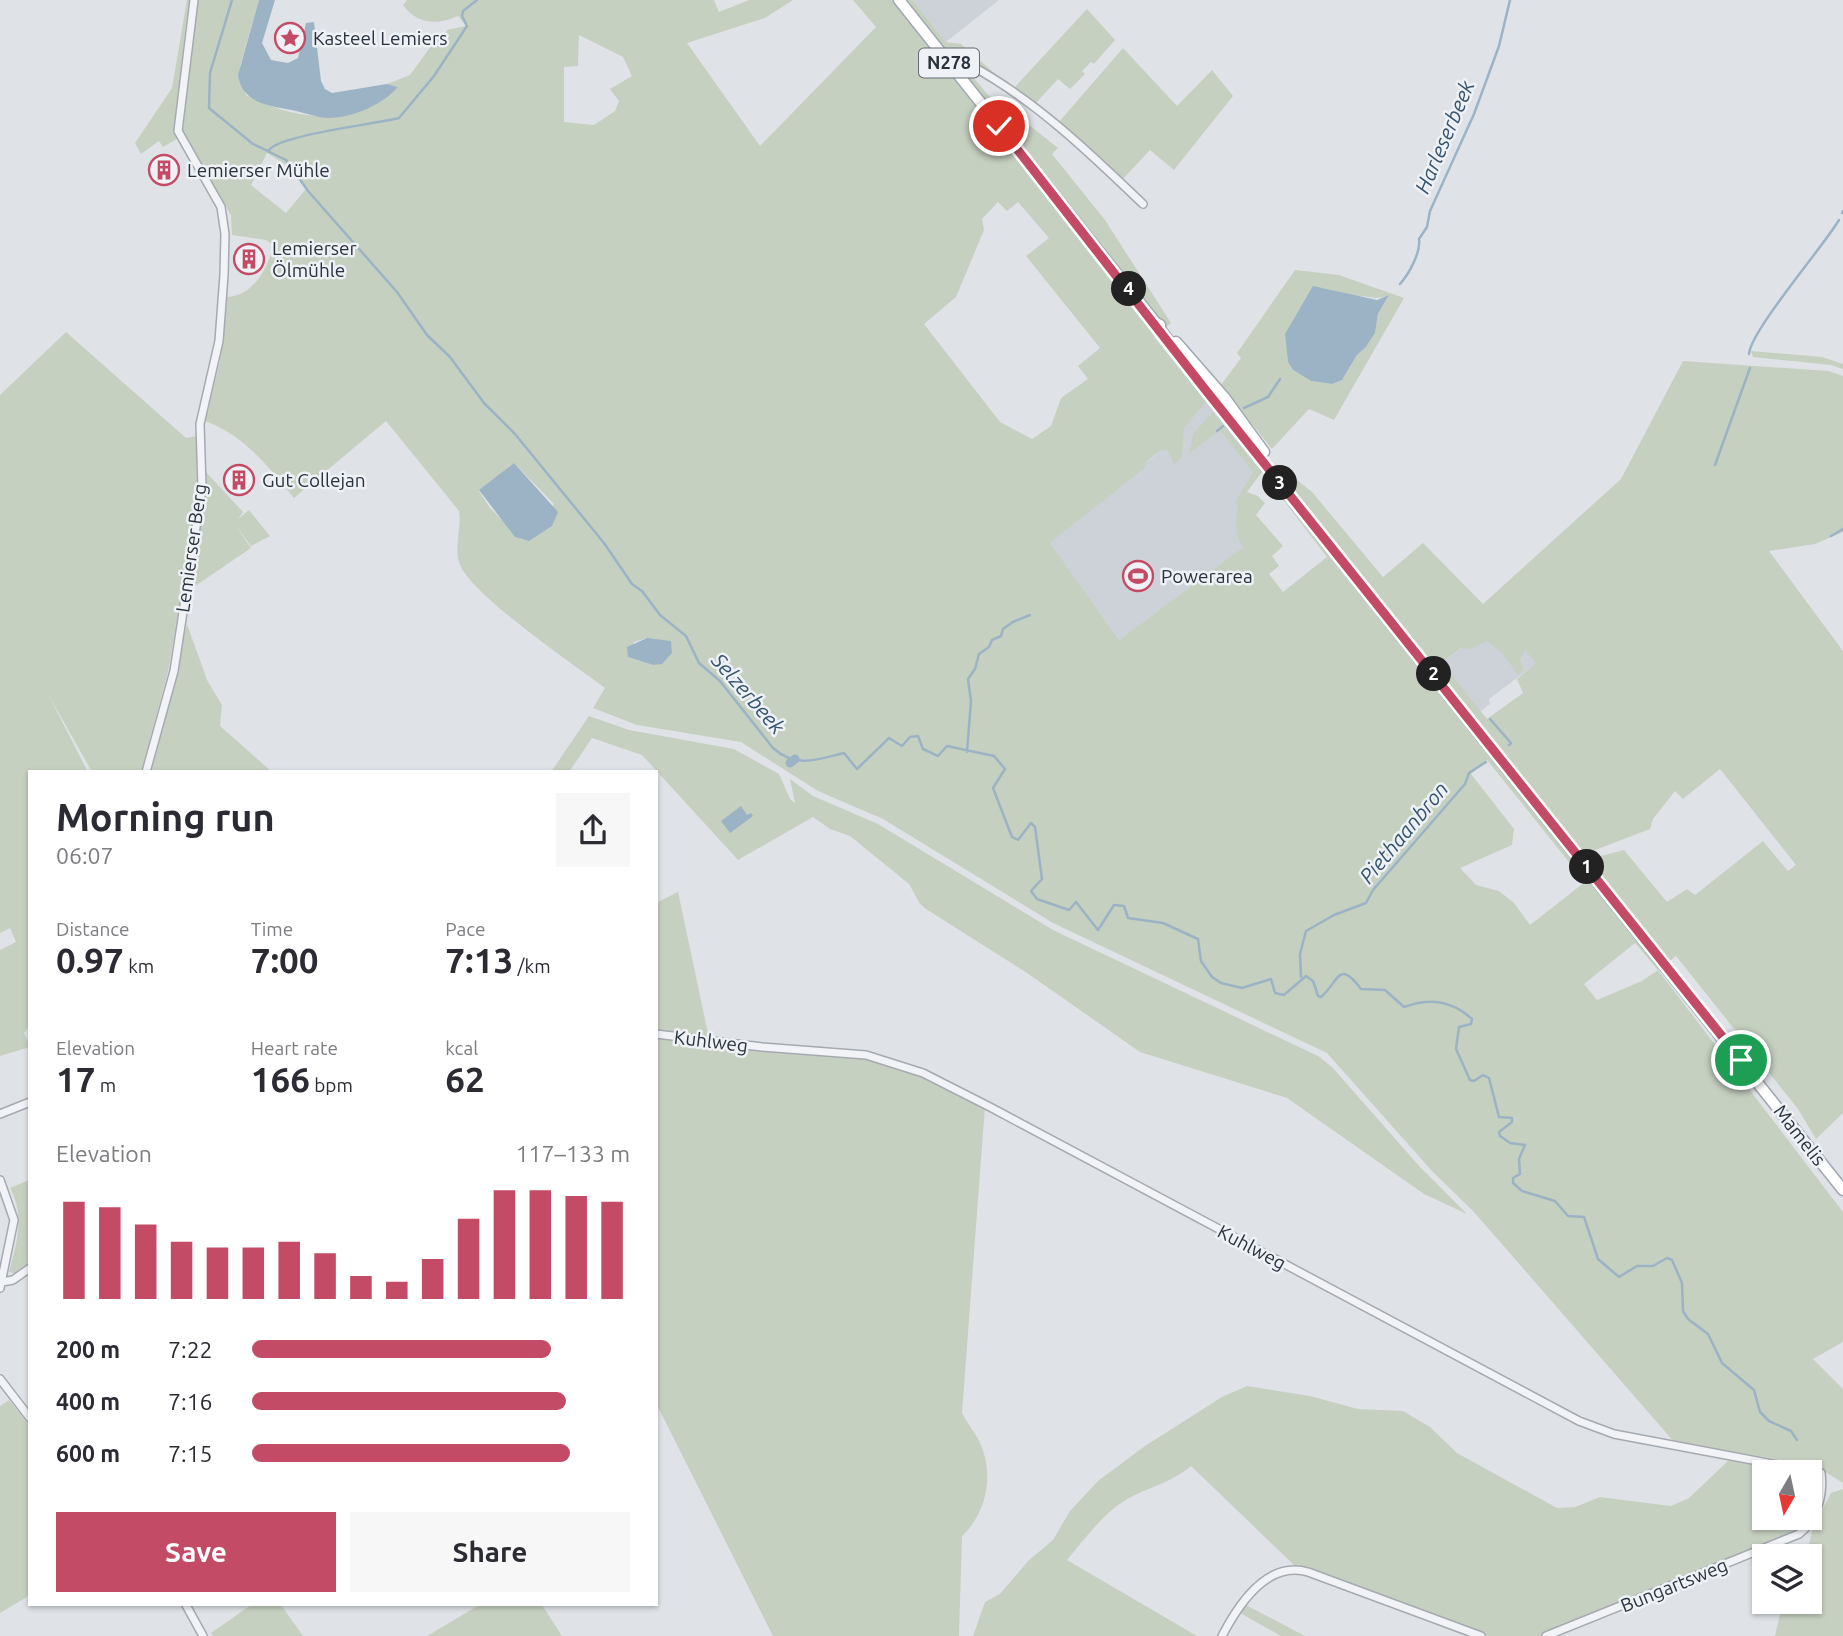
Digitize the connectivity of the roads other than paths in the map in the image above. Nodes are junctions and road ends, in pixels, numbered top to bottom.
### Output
1 (194, 0) edge
2 (899, 0) edge
3 (954, 70) junction
4 (1143, 204) dead end
5 (147, 770) edge
6 (658, 1034) edge
7 (28, 1103) edge
8 (0, 1114) edge
9 (0, 1180) edge
10 (1843, 1189) edge
11 (28, 1269) edge
12 (1, 1285) edge
13 (0, 1379) edge
14 (28, 1415) edge
15 (1758, 1460) edge
16 (1803, 1530) edge
17 (187, 1606) edge
18 (203, 1636) edge
19 (1222, 1636) edge
20 (1481, 1636) edge
21 (1546, 1636) edge

1 - 5 street, Lemierser Berg
2 - 3 main road, N278
3 - 4 street
3 - 10 main road, Mamelis / N278
6 - 15 street, Kuhlweg
7 - 8 street
9 - 12 street
11 - 12 street
13 - 14 street
16 - 21 street, Bungartsweg
17 - 18 street
19 - 20 street

